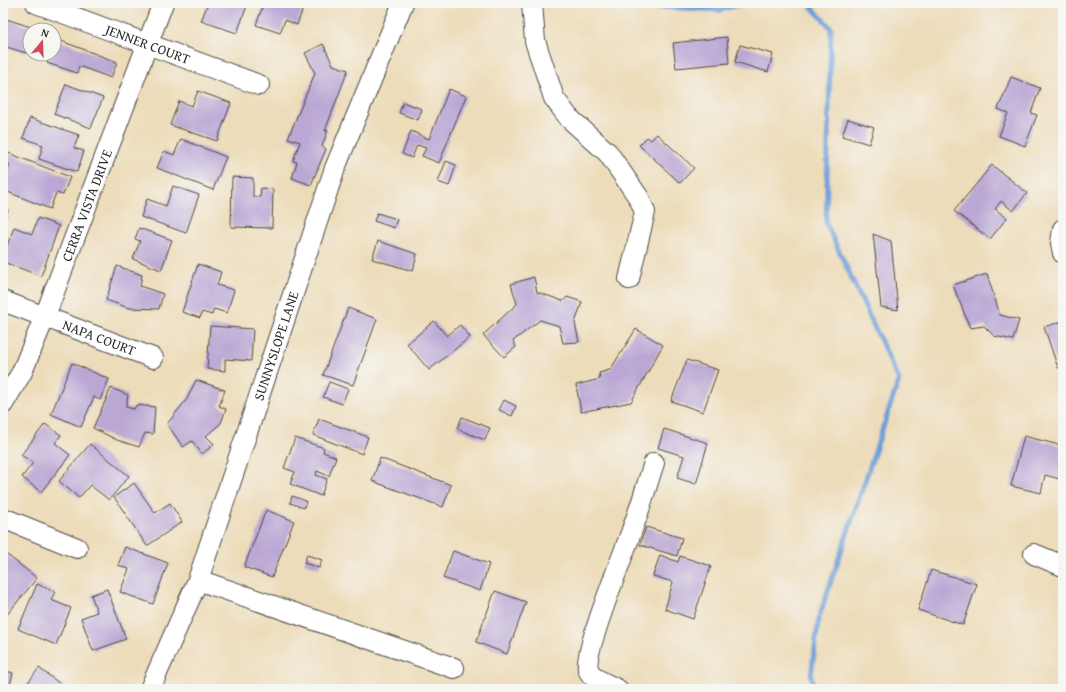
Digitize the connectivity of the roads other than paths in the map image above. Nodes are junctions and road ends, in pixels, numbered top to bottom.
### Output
1 (36, 3) edge
2 (163, 3) edge
3 (403, 3) edge
4 (532, 3) edge
5 (149, 44) junction
6 (259, 85) dead end
7 (1063, 229) edge
8 (1063, 253) edge
9 (629, 279) dead end
10 (3, 301) edge
11 (45, 316) junction
12 (153, 358) dead end
13 (3, 404) edge
14 (654, 463) dead end
15 (3, 518) edge
16 (77, 548) dead end
17 (1034, 554) dead end
18 (1063, 566) edge
19 (198, 580) junction
20 (454, 668) dead end
21 (150, 689) edge
22 (617, 689) edge

1 - 5 street, JENNER COURT
2 - 5 street, CERRA VISTA DRIVE
3 - 19 street, SUNNYSLOPE LANE
4 - 9 street
5 - 6 street, JENNER COURT
5 - 11 street, CERRA VISTA DRIVE
7 - 8 street
10 - 11 street, NAPA COURT
11 - 12 street, NAPA COURT
11 - 13 street, CERRA VISTA DRIVE
14 - 22 street
15 - 16 street
17 - 18 street
19 - 20 street
19 - 21 street, SUNNYSLOPE LANE

